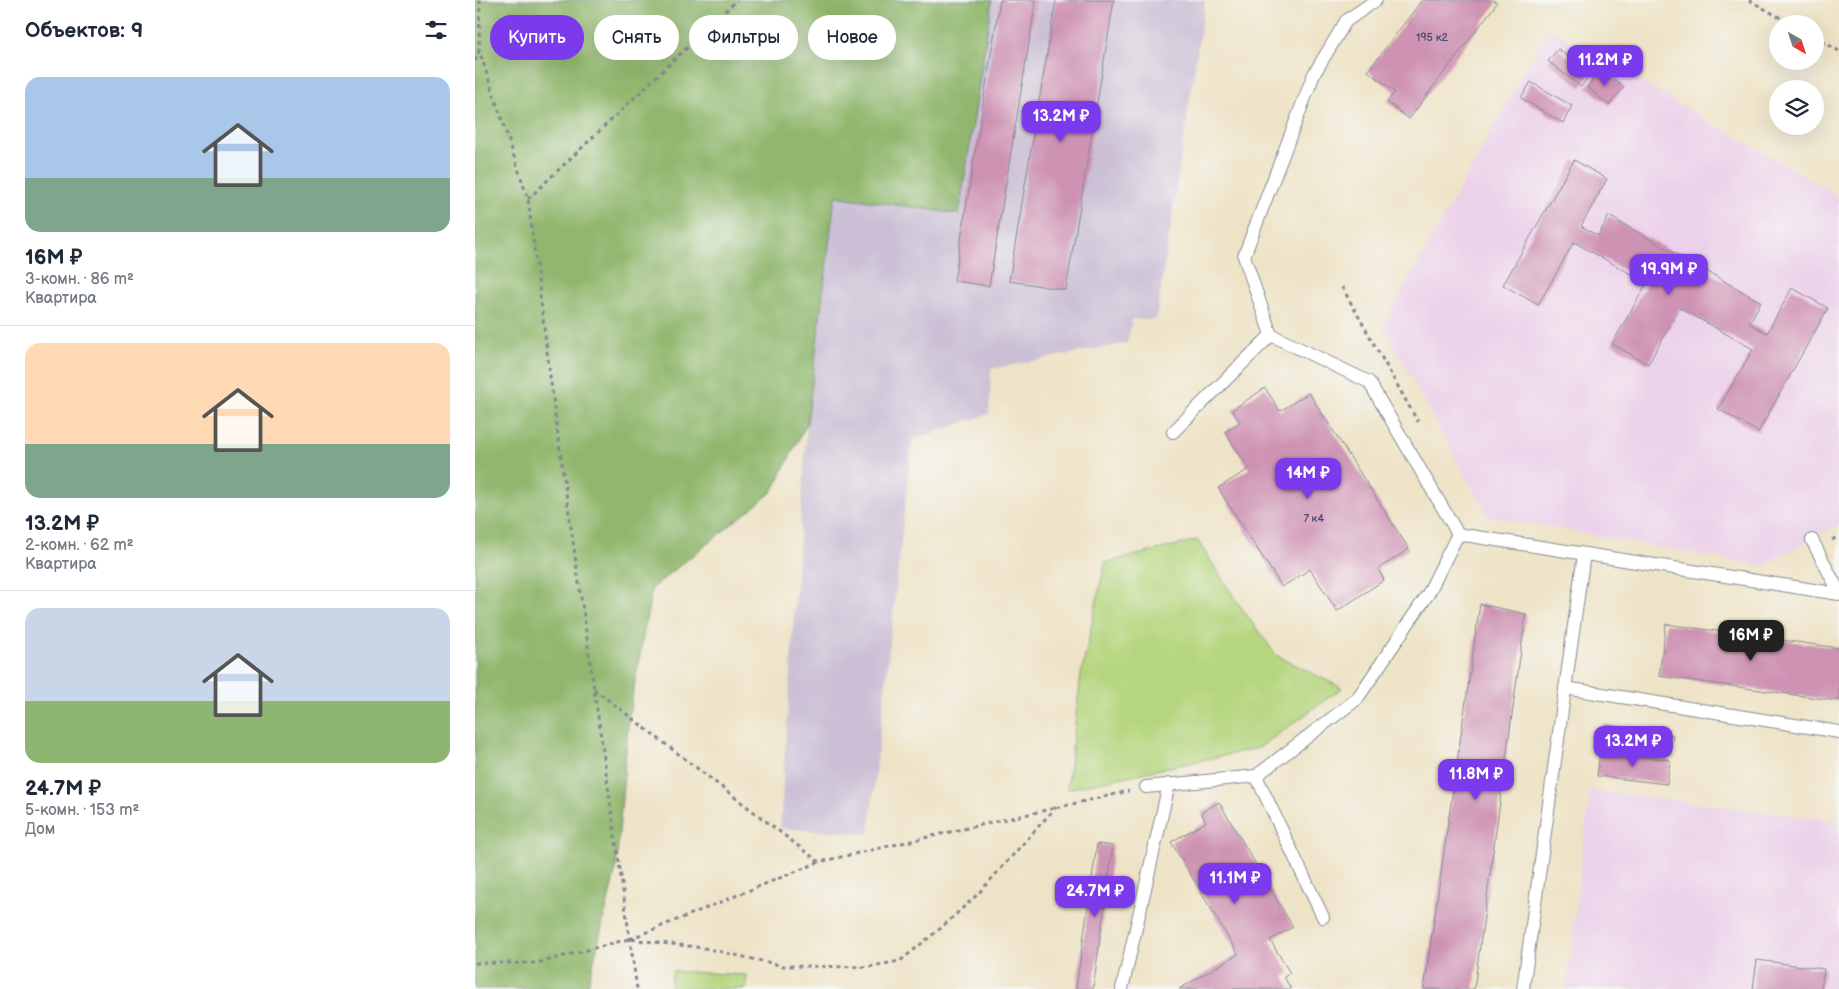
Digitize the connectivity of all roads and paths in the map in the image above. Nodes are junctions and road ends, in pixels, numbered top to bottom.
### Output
1 (480, 0) edge
2 (737, 0) edge
3 (1376, 0) edge
4 (1749, 0) edge
5 (1775, 15) edge
6 (1824, 42) edge
7 (479, 50) junction
8 (1839, 51) edge
9 (475, 61) edge
10 (528, 199) junction
11 (1342, 287) dead end
12 (1271, 335) junction
13 (1421, 427) dead end
14 (1173, 432) dead end
15 (1458, 534) junction
16 (1812, 540) dead end
17 (1584, 554) junction
18 (1839, 593) edge
19 (1565, 688) junction
20 (594, 689) junction
21 (1839, 732) edge
22 (1256, 776) junction
23 (1169, 784) junction
24 (1146, 787) joint
25 (1056, 807) junction
26 (819, 862) junction
27 (1323, 917) dead end
28 (629, 939) junction
29 (475, 963) edge
30 (637, 989) edge
31 (1122, 989) edge
32 (1523, 989) edge

1 - 7 path
2 - 10 path
3 - 12 lane
4 - 5 path
6 - 8 path
7 - 9 path
7 - 10 path
10 - 20 path
11 - 13 path
12 - 14 lane
12 - 15 lane
15 - 17 lane
15 - 22 lane
16 - 18 lane
17 - 18 lane
17 - 19 lane
19 - 21 lane
19 - 32 lane
20 - 26 path
20 - 28 path
22 - 23 lane
22 - 27 lane
23 - 24 lane
23 - 31 lane
24 - 25 path
25 - 26 path
25 - 28 path
26 - 28 path
28 - 29 path
28 - 30 path

